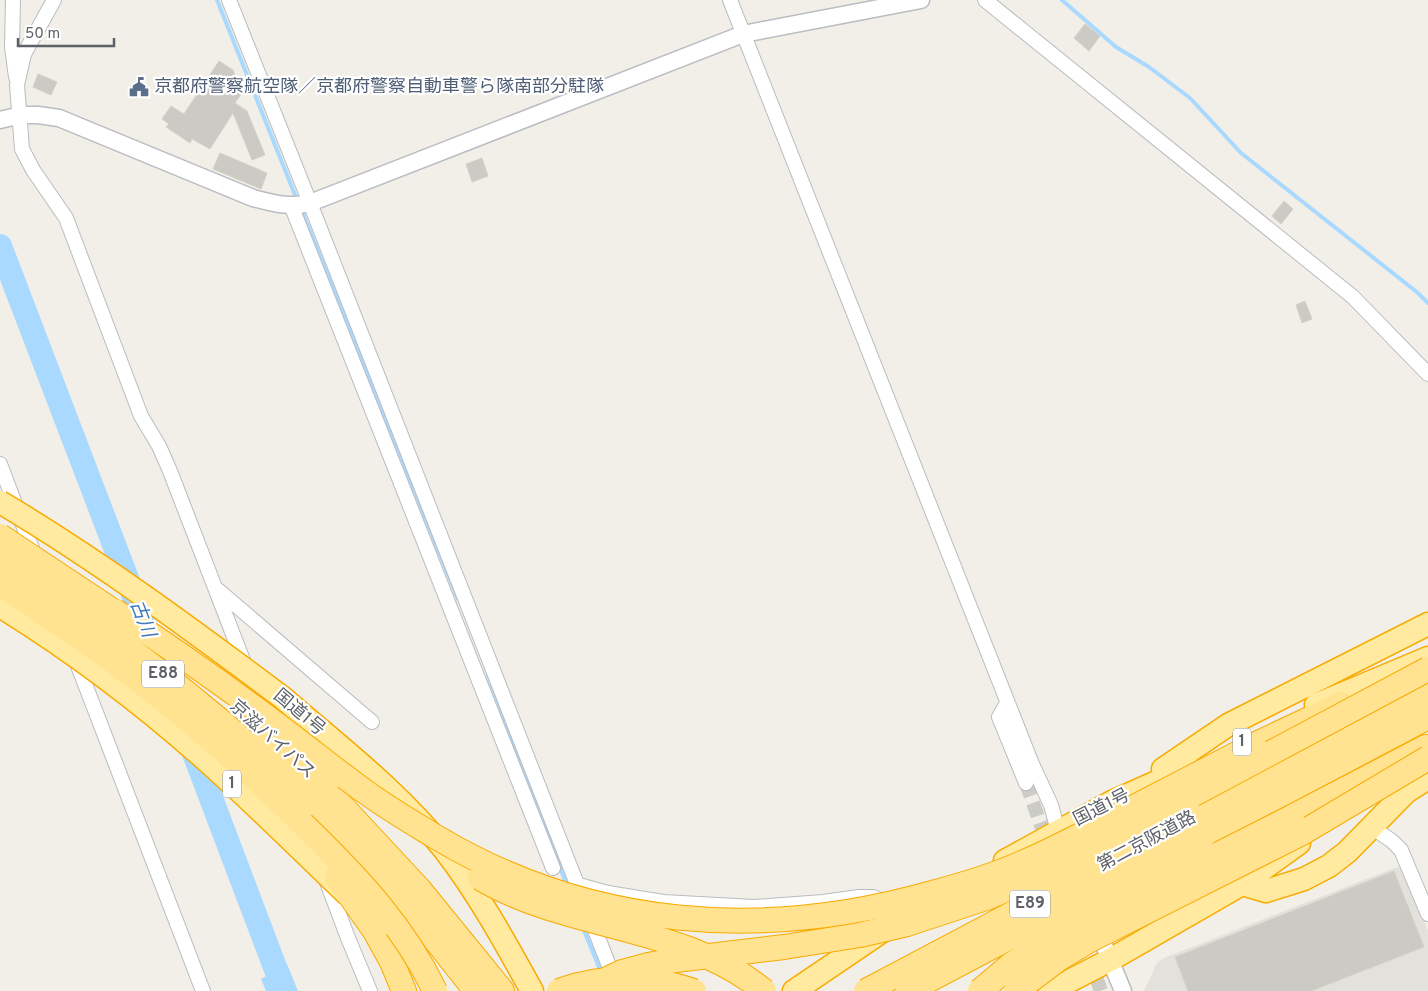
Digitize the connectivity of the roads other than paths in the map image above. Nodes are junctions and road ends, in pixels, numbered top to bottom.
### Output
1 (13, 0) edge
2 (54, 0) edge
3 (228, 0) edge
4 (730, 0) edge
5 (921, 0) edge
6 (985, 0) edge
7 (743, 34) junction
8 (17, 86) junction
9 (12, 118) edge
10 (301, 204) junction
11 (1428, 374) edge
12 (393, 415) junction
13 (377, 421) junction
14 (0, 464) edge
15 (0, 502) edge
16 (0, 536) edge
17 (0, 562) edge
18 (0, 584) edge
19 (216, 588) junction
20 (0, 606) edge
21 (115, 611) junction
22 (474, 621) junction
23 (1428, 624) edge
24 (458, 627) junction
25 (1428, 658) edge
26 (1428, 664) edge
27 (1428, 669) edge
28 (1428, 693) edge
29 (1007, 703) junction
30 (1428, 717) edge
31 (372, 722) dead end
32 (1428, 747) edge
33 (1428, 756) edge
34 (251, 776) junction
35 (1428, 778) edge
36 (1026, 783) tunnel mouth
37 (368, 794) junction
38 (1112, 802) junction
39 (1370, 826) junction
40 (555, 828) junction
41 (1058, 831) junction
42 (540, 833) junction
43 (553, 868) dead end
44 (1242, 884) junction
45 (579, 885) junction
46 (911, 913) junction
47 (1428, 914) edge
48 (1110, 960) junction
49 (203, 991) edge
50 (370, 991) edge
51 (404, 991) edge
52 (435, 991) edge
53 (441, 991) edge
54 (476, 991) edge
55 (502, 991) edge
56 (532, 991) edge
57 (559, 991) edge
58 (582, 991) edge
59 (619, 991) edge
60 (694, 991) edge
61 (764, 991) edge
62 (794, 991) edge
63 (866, 991) edge
64 (908, 991) edge
65 (980, 991) edge
66 (1016, 991) edge
67 (1051, 991) edge
68 (1123, 991) edge

1 - 8 street
2 - 8 street
3 - 10 street
4 - 7 street
5 - 7 street
6 - 11 street
7 - 10 street
7 - 29 street
8 - 9 street
9 - 10 street
9 - 19 street
10 - 12 street
10 - 13 street
12 - 13 street
12 - 22 street
13 - 24 street
14 - 49 street
15 - 56 highway, 国道1号, bridge
16 - 21 highway, 京滋バイパス / E88, bridge
17 - 54 highway, 京滋バイパス / E88, bridge
18 - 34 highway, bridge
19 - 31 street
19 - 50 street
20 - 53 highway, 1, bridge
21 - 37 highway, bridge
21 - 55 highway, 京滋バイパス / E88, bridge
22 - 24 street
22 - 40 street
23 - 38 highway
24 - 42 street
25 - 38 highway, 国道1号 / 1
26 - 37 highway, bridge
27 - 58 highway, bridge
28 - 63 highway, 第二京阪道路 / E89, bridge
29 - 36 street
29 - 41 street
30 - 64 highway, 第二京阪道路 / E89, bridge
32 - 65 highway, bridge
33 - 44 highway
33 - 66 highway, bridge
34 - 51 highway, bridge
34 - 52 highway, bridge
35 - 39 highway
37 - 61 highway, bridge
38 - 41 highway, 国道1号 / 1
39 - 44 highway
39 - 47 street
40 - 42 street
40 - 45 street
41 - 46 highway, 国道1号 / 1
41 - 48 street
42 - 43 street
44 - 48 highway
45 - 46 street
45 - 59 street
46 - 62 highway, 国道1号 / 1
48 - 67 highway
48 - 68 street
57 - 60 highway, bridge

